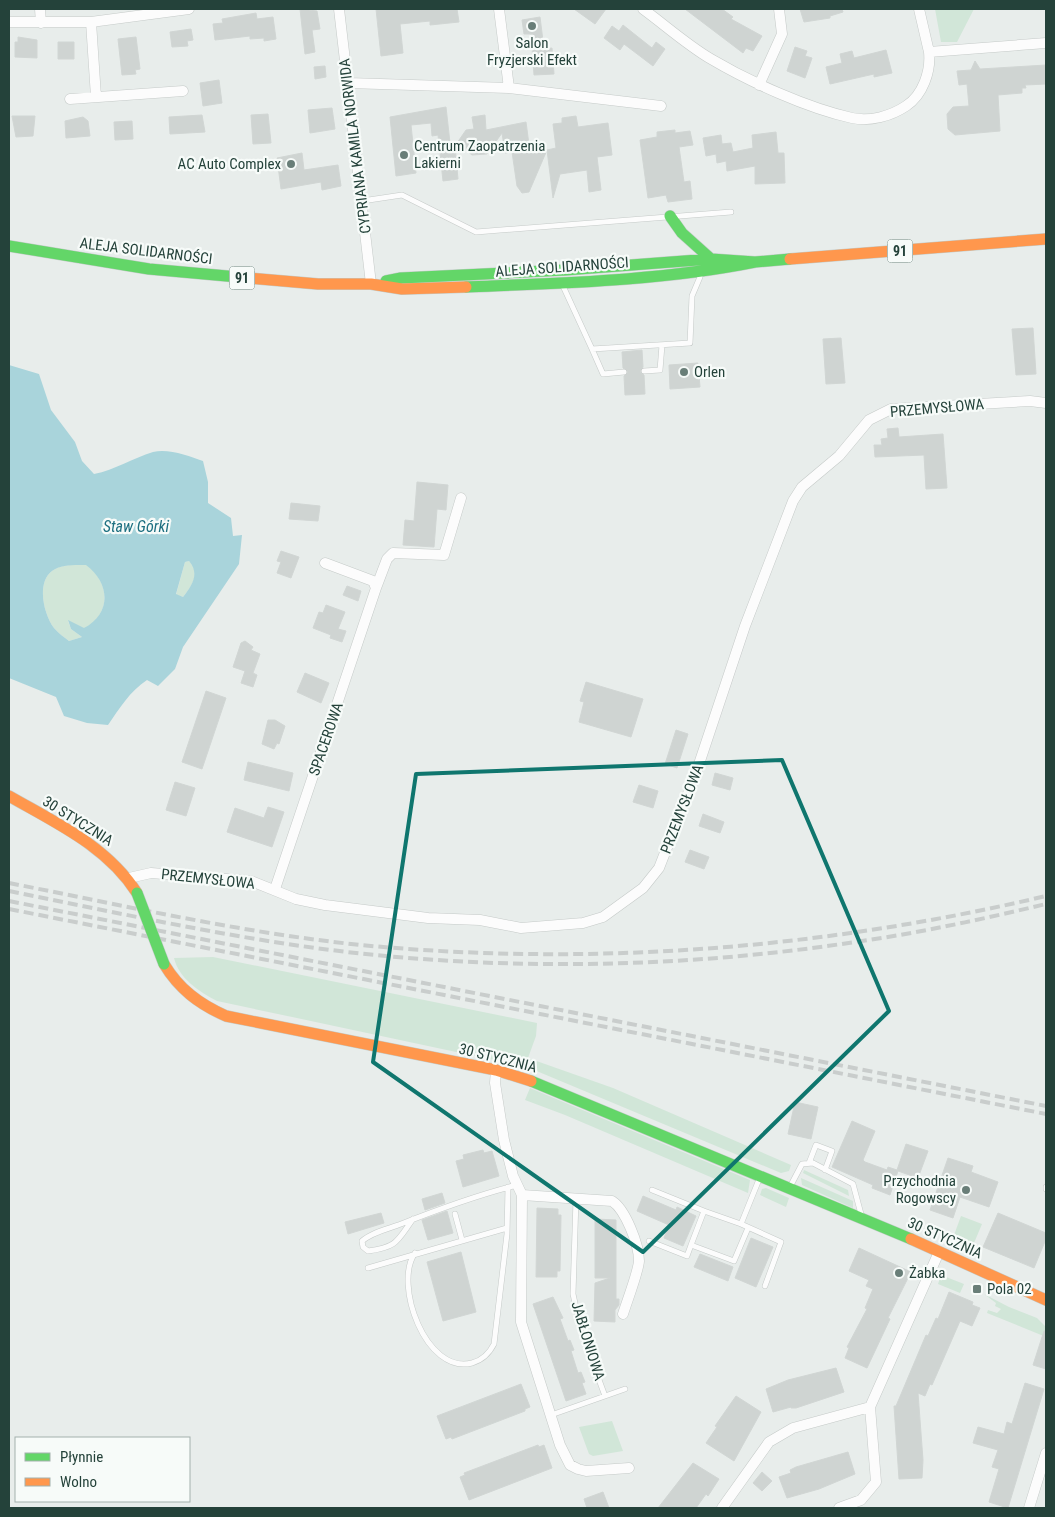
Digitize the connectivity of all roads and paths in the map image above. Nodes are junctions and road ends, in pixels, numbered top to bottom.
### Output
1 (40, 9) edge
2 (189, 9) edge
3 (339, 9) edge
4 (499, 9) edge
5 (643, 9) edge
6 (779, 9) edge
7 (919, 9) edge
8 (9, 22) edge
9 (91, 22) junction
10 (41, 23) junction
11 (1046, 43) edge
12 (929, 52) junction
13 (348, 83) junction
14 (759, 85) junction
15 (509, 88) junction
16 (183, 91) dead end
17 (96, 97) junction
18 (70, 99) dead end
19 (661, 106) dead end
20 (362, 201) junction
21 (731, 212) dead end
22 (670, 216) junction
23 (1046, 239) edge
24 (9, 246) edge
25 (711, 259) junction
26 (755, 262) junction
27 (701, 273) junction
28 (561, 283) junction
29 (371, 284) junction
30 (662, 345) junction
31 (592, 349) junction
32 (644, 371) dead end
33 (624, 372) dead end
34 (1046, 403) edge
35 (461, 498) dead end
36 (325, 563) dead end
37 (376, 588) junction
38 (9, 796) edge
39 (130, 878) junction
40 (275, 889) junction
41 (496, 1070) junction
42 (809, 1163) junction
43 (825, 1170) junction
44 (760, 1176) junction
45 (513, 1186) junction
46 (788, 1188) junction
47 (652, 1190) dead end
48 (522, 1195) junction
49 (576, 1198) junction
50 (704, 1211) junction
51 (455, 1214) dead end
52 (861, 1217) junction
53 (413, 1219) junction
54 (741, 1224) junction
55 (507, 1228) junction
56 (748, 1228) junction
57 (462, 1240) junction
58 (648, 1241) dead end
59 (691, 1245) junction
60 (940, 1252) junction
61 (416, 1253) junction
62 (368, 1268) dead end
63 (765, 1286) dead end
64 (1046, 1300) edge
65 (623, 1314) dead end
66 (625, 1389) dead end
67 (605, 1396) junction
68 (870, 1407) junction
69 (551, 1415) junction
70 (1046, 1453) edge
71 (629, 1468) dead end
72 (722, 1508) edge
73 (839, 1508) edge
74 (1029, 1508) edge

1 - 10 street
2 - 9 street
3 - 13 street, CYPRIANA KAMILA NORWIDA
4 - 15 street
5 - 14 street
6 - 14 street
7 - 12 street
8 - 10 street
9 - 10 street
9 - 17 street
11 - 12 street
12 - 14 street
13 - 15 street
13 - 20 street, CYPRIANA KAMILA NORWIDA
15 - 19 street
16 - 17 street
17 - 18 street
20 - 22 lane
20 - 29 street, CYPRIANA KAMILA NORWIDA
21 - 22 lane
22 - 25 main road
23 - 26 main road, ALEJA SOLIDARNOŚCI / 91
24 - 29 main road, ALEJA SOLIDARNOŚCI / 91
25 - 26 main road, ALEJA SOLIDARNOŚCI / 91
25 - 29 main road, ALEJA SOLIDARNOŚCI / 91
26 - 27 main road, ALEJA SOLIDARNOŚCI / 91
27 - 28 main road, ALEJA SOLIDARNOŚCI / 91
27 - 30 lane
28 - 29 main road, ALEJA SOLIDARNOŚCI / 91
28 - 31 lane
30 - 31 lane
30 - 32 lane
31 - 33 lane
34 - 40 street, PRZEMYSŁOWA
35 - 37 street, SPACEROWA
36 - 37 street
37 - 40 street, SPACEROWA
38 - 39 main road, 30 STYCZNIA
39 - 40 street, PRZEMYSŁOWA
39 - 41 main road, 30 STYCZNIA, bridge
41 - 44 main road, 30 STYCZNIA
41 - 45 street
42 - 43 lane
42 - 43 lane
42 - 46 lane
43 - 52 lane
44 - 46 main road, 30 STYCZNIA
44 - 54 lane
45 - 48 street
45 - 53 lane
45 - 55 lane
46 - 52 main road, 30 STYCZNIA
47 - 50 lane
48 - 49 street
48 - 69 street
49 - 65 street
49 - 67 lane, JABŁONIOWA
50 - 54 lane
50 - 59 lane
51 - 57 lane
52 - 60 main road, 30 STYCZNIA
53 - 53 lane
54 - 56 lane
55 - 57 lane
55 - 61 lane
56 - 59 lane
56 - 63 lane
57 - 61 lane
58 - 59 lane
60 - 64 main road, 30 STYCZNIA
60 - 68 street
61 - 62 lane
66 - 67 lane
67 - 69 lane, JABŁONIOWA
68 - 72 street
68 - 73 street
69 - 71 street
70 - 74 street

